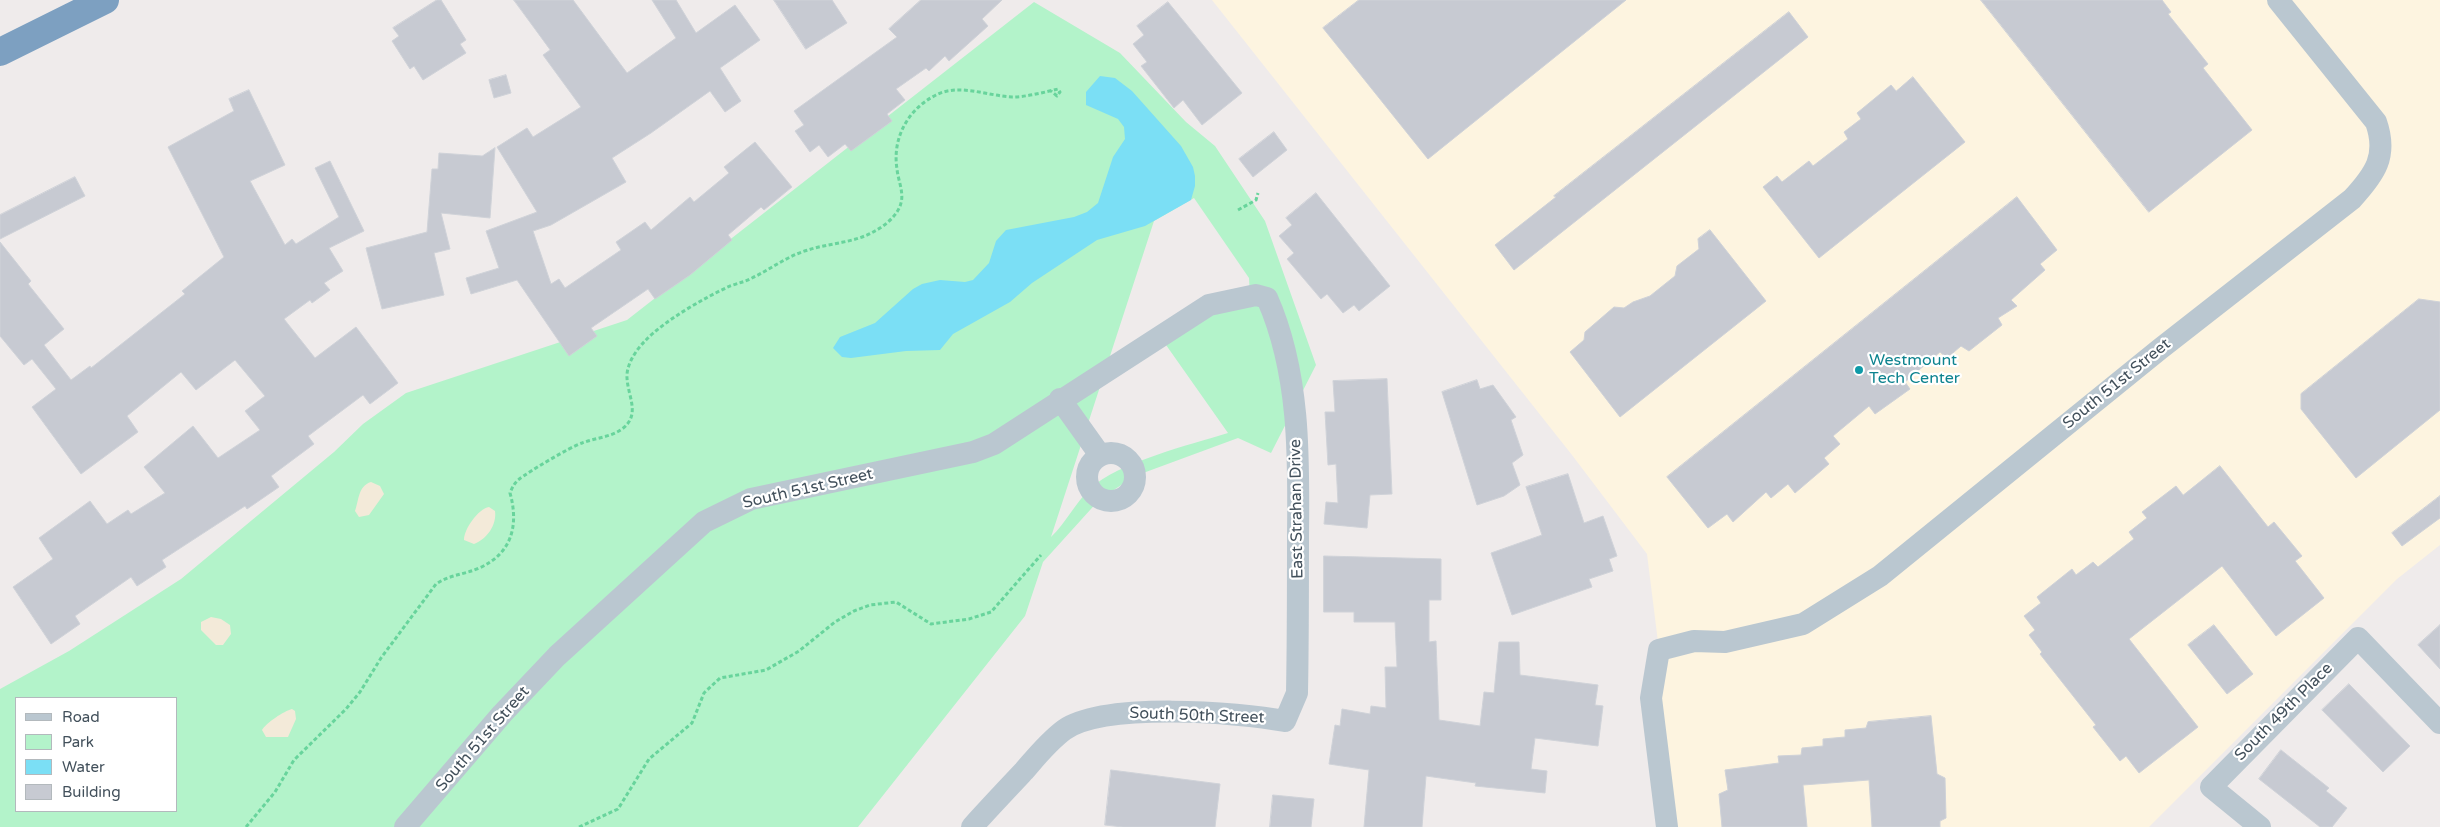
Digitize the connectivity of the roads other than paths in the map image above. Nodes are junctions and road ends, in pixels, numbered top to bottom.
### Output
1 (105, 0) edge
2 (2278, 0) edge
3 (0, 52) edge
4 (1267, 298) joint
5 (1060, 399) junction
6 (1100, 455) dead end
7 (1286, 721) joint
8 (2440, 723) edge
9 (405, 827) edge
10 (972, 827) edge
11 (1667, 827) edge
12 (2260, 827) edge

1 - 3 highway
2 - 11 street, South 51st Street
4 - 5 street, South 51st Street
4 - 7 street, East Strahan Drive
5 - 6 street
5 - 9 street, South 51st Street
7 - 10 street, South 50th Street
8 - 12 street, South 49th Place

